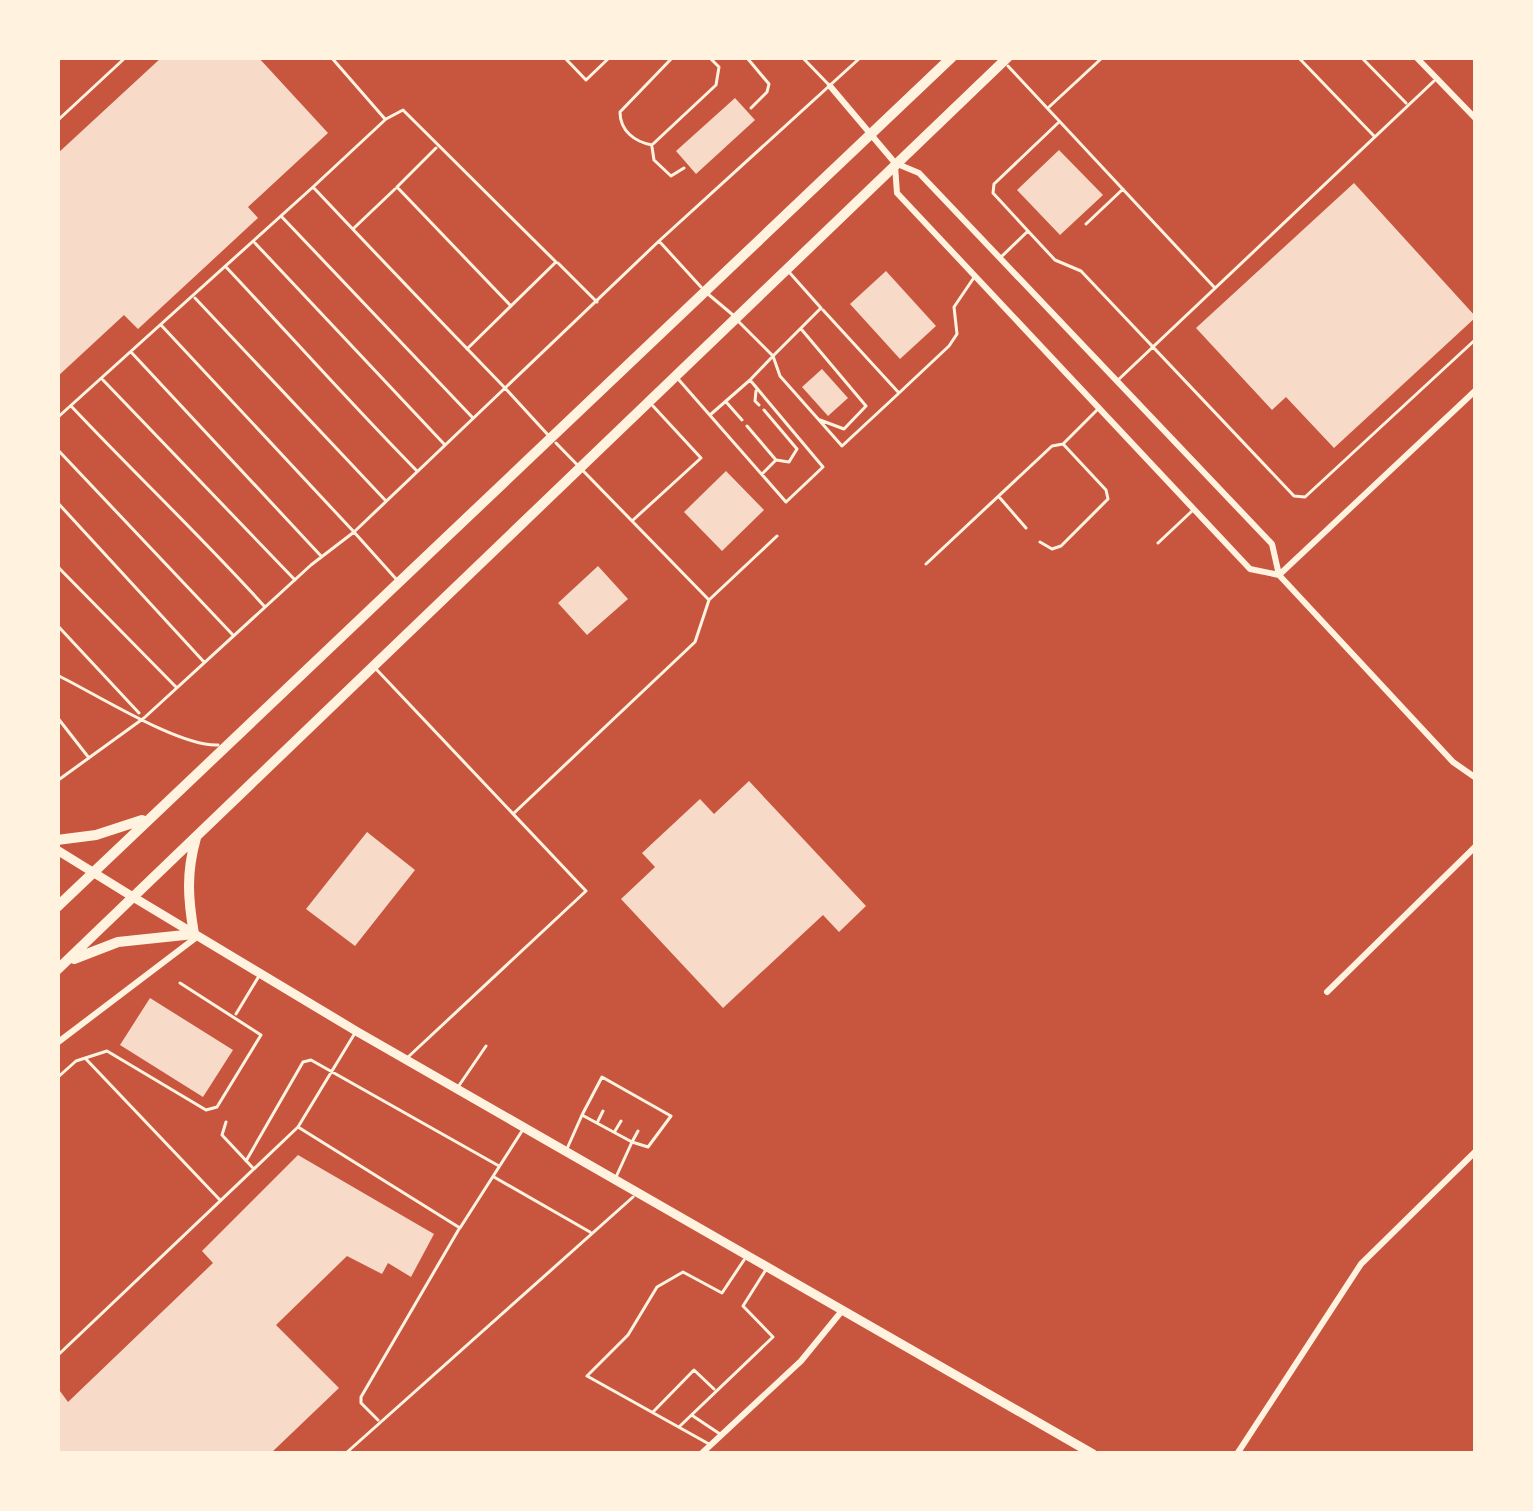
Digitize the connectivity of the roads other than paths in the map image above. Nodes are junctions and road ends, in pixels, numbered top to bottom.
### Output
1 (126, 57) edge
2 (331, 57) edge
3 (564, 57) edge
4 (610, 57) edge
5 (673, 57) edge
6 (709, 57) edge
7 (803, 57) edge
8 (861, 57) edge
9 (952, 57) edge
10 (1103, 57) edge
11 (1298, 57) edge
12 (1361, 57) edge
13 (1416, 57) edge
14 (748, 59) edge
15 (1005, 59) edge
16 (1437, 79) junction
17 (830, 86) junction
18 (1408, 106) junction
19 (751, 108) dead end
20 (1048, 109) junction
21 (386, 119) junction
22 (1476, 119) edge
23 (57, 121) edge
24 (1060, 122) junction
25 (870, 134) junction
26 (1375, 137) junction
27 (652, 145) junction
28 (439, 146) junction
29 (895, 163) junction
30 (684, 169) dead end
31 (397, 187) junction
32 (313, 188) junction
33 (1123, 189) junction
34 (281, 216) junction
35 (1086, 224) dead end
36 (352, 229) junction
37 (1028, 231) junction
38 (254, 242) junction
39 (659, 242) junction
40 (1000, 258) junction
41 (556, 262) junction
42 (226, 267) junction
43 (784, 268) junction
44 (975, 276) junction
45 (1215, 288) junction
46 (704, 290) junction
47 (194, 297) junction
48 (597, 302) junction
49 (511, 306) junction
50 (821, 308) junction
51 (734, 316) junction
52 (161, 325) junction
53 (800, 328) junction
54 (1476, 339) edge
55 (1154, 346) junction
56 (467, 349) junction
57 (131, 352) junction
58 (772, 356) junction
59 (674, 374) junction
60 (101, 379) junction
61 (750, 380) junction
62 (1117, 381) junction
63 (756, 387) junction
64 (505, 388) junction
65 (1476, 389) edge
66 (899, 393) junction
67 (648, 400) junction
68 (725, 402) junction
69 (71, 406) junction
70 (1099, 409) junction
71 (710, 416) junction
72 (57, 418) edge
73 (473, 419) junction
74 (819, 419) junction
75 (742, 420) dead end
76 (748, 427) dead end
77 (549, 436) junction
78 (1063, 444) junction
79 (445, 445) junction
80 (57, 449) edge
81 (776, 460) junction
82 (577, 468) junction
83 (417, 472) junction
84 (762, 474) junction
85 (999, 496) junction
86 (386, 501) junction
87 (57, 502) edge
88 (1194, 509) junction
89 (631, 522) junction
90 (1026, 528) dead end
91 (354, 532) junction
92 (777, 536) dead end
93 (1040, 542) dead end
94 (1158, 543) dead end
95 (322, 557) junction
96 (926, 564) dead end
97 (57, 566) edge
98 (1279, 575) junction
99 (295, 580) junction
100 (398, 580) junction
101 (709, 600) junction
102 (265, 607) junction
103 (57, 625) edge
104 (233, 635) junction
105 (205, 663) junction
106 (372, 664) junction
107 (57, 675) edge
108 (177, 688) junction
109 (57, 717) edge
110 (144, 718) junction
111 (226, 745) junction
112 (89, 758) junction
113 (1476, 778) edge
114 (57, 781) edge
115 (513, 814) junction
116 (151, 816) junction
117 (197, 834) junction
118 (57, 840) edge
119 (1476, 846) edge
120 (57, 850) edge
121 (92, 872) junction
122 (133, 897) junction
123 (57, 907) edge
124 (196, 935) junction
125 (61, 966) edge
126 (261, 973) junction
127 (179, 983) dead end
128 (1327, 992) dead end
129 (235, 1016) junction
130 (356, 1031) junction
131 (57, 1043) edge
132 (486, 1046) dead end
133 (84, 1057) junction
134 (406, 1060) junction
135 (333, 1071) junction
136 (57, 1078) edge
137 (616, 1085) junction
138 (457, 1088) junction
139 (611, 1095) dead end
140 (635, 1095) junction
141 (651, 1105) junction
142 (629, 1106) dead end
143 (603, 1111) dead end
144 (582, 1115) junction
145 (646, 1115) dead end
146 (621, 1120) dead end
147 (226, 1123) dead end
148 (597, 1123) junction
149 (298, 1126) junction
150 (524, 1127) junction
151 (638, 1131) dead end
152 (614, 1132) junction
153 (632, 1142) junction
154 (566, 1150) junction
155 (1476, 1151) edge
156 (246, 1160) junction
157 (499, 1166) junction
158 (253, 1169) junction
159 (493, 1177) junction
160 (615, 1178) junction
161 (639, 1192) junction
162 (220, 1200) junction
163 (460, 1228) junction
164 (592, 1233) junction
165 (748, 1254) junction
166 (768, 1266) junction
167 (844, 1309) junction
168 (57, 1356) edge
169 (716, 1390) junction
170 (652, 1412) junction
171 (691, 1414) junction
172 (380, 1422) junction
173 (679, 1428) junction
174 (721, 1435) junction
175 (710, 1445) junction
176 (344, 1454) edge
177 (700, 1454) edge
178 (1093, 1454) edge
179 (1237, 1454) edge

1 - 23 lane
2 - 21 lane
3 - 4 lane
5 - 27 lane
6 - 27 lane
7 - 17 lane
8 - 17 lane
9 - 25 highway
10 - 20 lane
11 - 26 lane
12 - 18 lane
13 - 16 street
14 - 19 lane
15 - 20 lane
15 - 29 highway
16 - 18 lane
16 - 22 street
17 - 25 street
17 - 39 lane
18 - 26 lane
20 - 24 lane
21 - 28 lane
21 - 32 lane
24 - 33 lane
24 - 37 lane
25 - 29 street
25 - 46 highway
26 - 45 lane
27 - 30 lane
28 - 31 lane
28 - 41 lane
29 - 40 street
29 - 43 highway
29 - 44 street
31 - 36 lane
31 - 49 lane
32 - 34 lane
32 - 36 lane
33 - 35 lane
33 - 45 lane
34 - 38 lane
34 - 73 lane
36 - 56 lane
37 - 40 lane
37 - 55 lane
38 - 42 lane
38 - 79 lane
39 - 46 lane
39 - 48 lane
40 - 62 street
41 - 48 lane
41 - 49 lane
42 - 47 lane
42 - 83 lane
43 - 50 lane
43 - 51 highway
44 - 66 lane
44 - 70 street
45 - 55 lane
46 - 51 lane
46 - 77 highway
47 - 52 lane
47 - 86 lane
48 - 64 lane
49 - 56 lane
50 - 53 lane
50 - 66 lane
51 - 58 lane
51 - 59 highway
52 - 57 lane
52 - 91 lane
53 - 58 lane
53 - 74 lane
54 - 55 lane
55 - 62 lane
56 - 64 lane
57 - 60 lane
57 - 95 lane
58 - 61 lane
58 - 74 lane
59 - 67 highway
59 - 71 lane
60 - 69 lane
60 - 99 lane
61 - 63 lane
61 - 68 lane
62 - 98 street
63 - 81 lane
63 - 84 lane
64 - 73 lane
64 - 77 lane
65 - 98 street
66 - 74 lane
67 - 82 highway
67 - 89 lane
68 - 71 lane
68 - 75 lane
69 - 72 lane
69 - 102 lane
70 - 78 lane
70 - 88 street
71 - 84 lane
73 - 79 lane
76 - 81 lane
77 - 82 lane
77 - 100 highway
78 - 85 lane
78 - 93 lane
79 - 83 lane
80 - 104 lane
81 - 84 lane
82 - 89 lane
82 - 106 highway
83 - 86 lane
85 - 90 lane
85 - 96 lane
86 - 91 lane
87 - 105 lane
88 - 94 lane
88 - 98 street
89 - 101 lane
91 - 95 lane
91 - 100 lane
92 - 101 lane
95 - 99 lane
97 - 108 lane
98 - 113 street
99 - 102 lane
100 - 111 highway
101 - 115 lane
102 - 104 lane
103 - 110 lane
104 - 105 lane
105 - 108 lane
106 - 115 lane
106 - 117 highway
107 - 110 lane
108 - 110 lane
109 - 112 lane
110 - 111 lane
110 - 112 lane
111 - 116 highway
112 - 114 lane
115 - 134 lane
116 - 118 highway
116 - 121 highway
117 - 122 highway
117 - 124 highway
119 - 128 street
120 - 121 street
121 - 122 street
121 - 123 highway
122 - 124 street
122 - 125 highway
124 - 125 highway
124 - 126 street
124 - 131 street
126 - 129 lane
126 - 130 street
127 - 129 lane
129 - 133 lane
130 - 134 street
130 - 135 lane
132 - 138 lane
133 - 136 lane
133 - 162 lane
134 - 138 street
135 - 149 lane
135 - 156 lane
135 - 157 lane
137 - 139 lane
137 - 140 lane
137 - 144 lane
138 - 150 street
140 - 141 lane
140 - 142 lane
141 - 145 lane
141 - 153 lane
143 - 148 lane
144 - 148 lane
144 - 154 lane
146 - 152 lane
147 - 156 lane
148 - 152 lane
149 - 158 lane
149 - 163 lane
150 - 154 street
150 - 157 lane
151 - 153 lane
152 - 153 lane
153 - 160 lane
154 - 160 street
155 - 179 street
156 - 158 lane
157 - 159 lane
158 - 162 lane
159 - 163 lane
159 - 164 lane
160 - 161 street
161 - 164 lane
161 - 165 street
162 - 168 lane
163 - 172 lane
164 - 172 lane
165 - 166 street
165 - 170 lane
166 - 167 street
166 - 169 lane
167 - 174 street
167 - 178 street
169 - 170 lane
169 - 171 lane
170 - 173 lane
171 - 173 lane
171 - 174 lane
172 - 176 lane
173 - 175 lane
174 - 175 street
175 - 177 street

